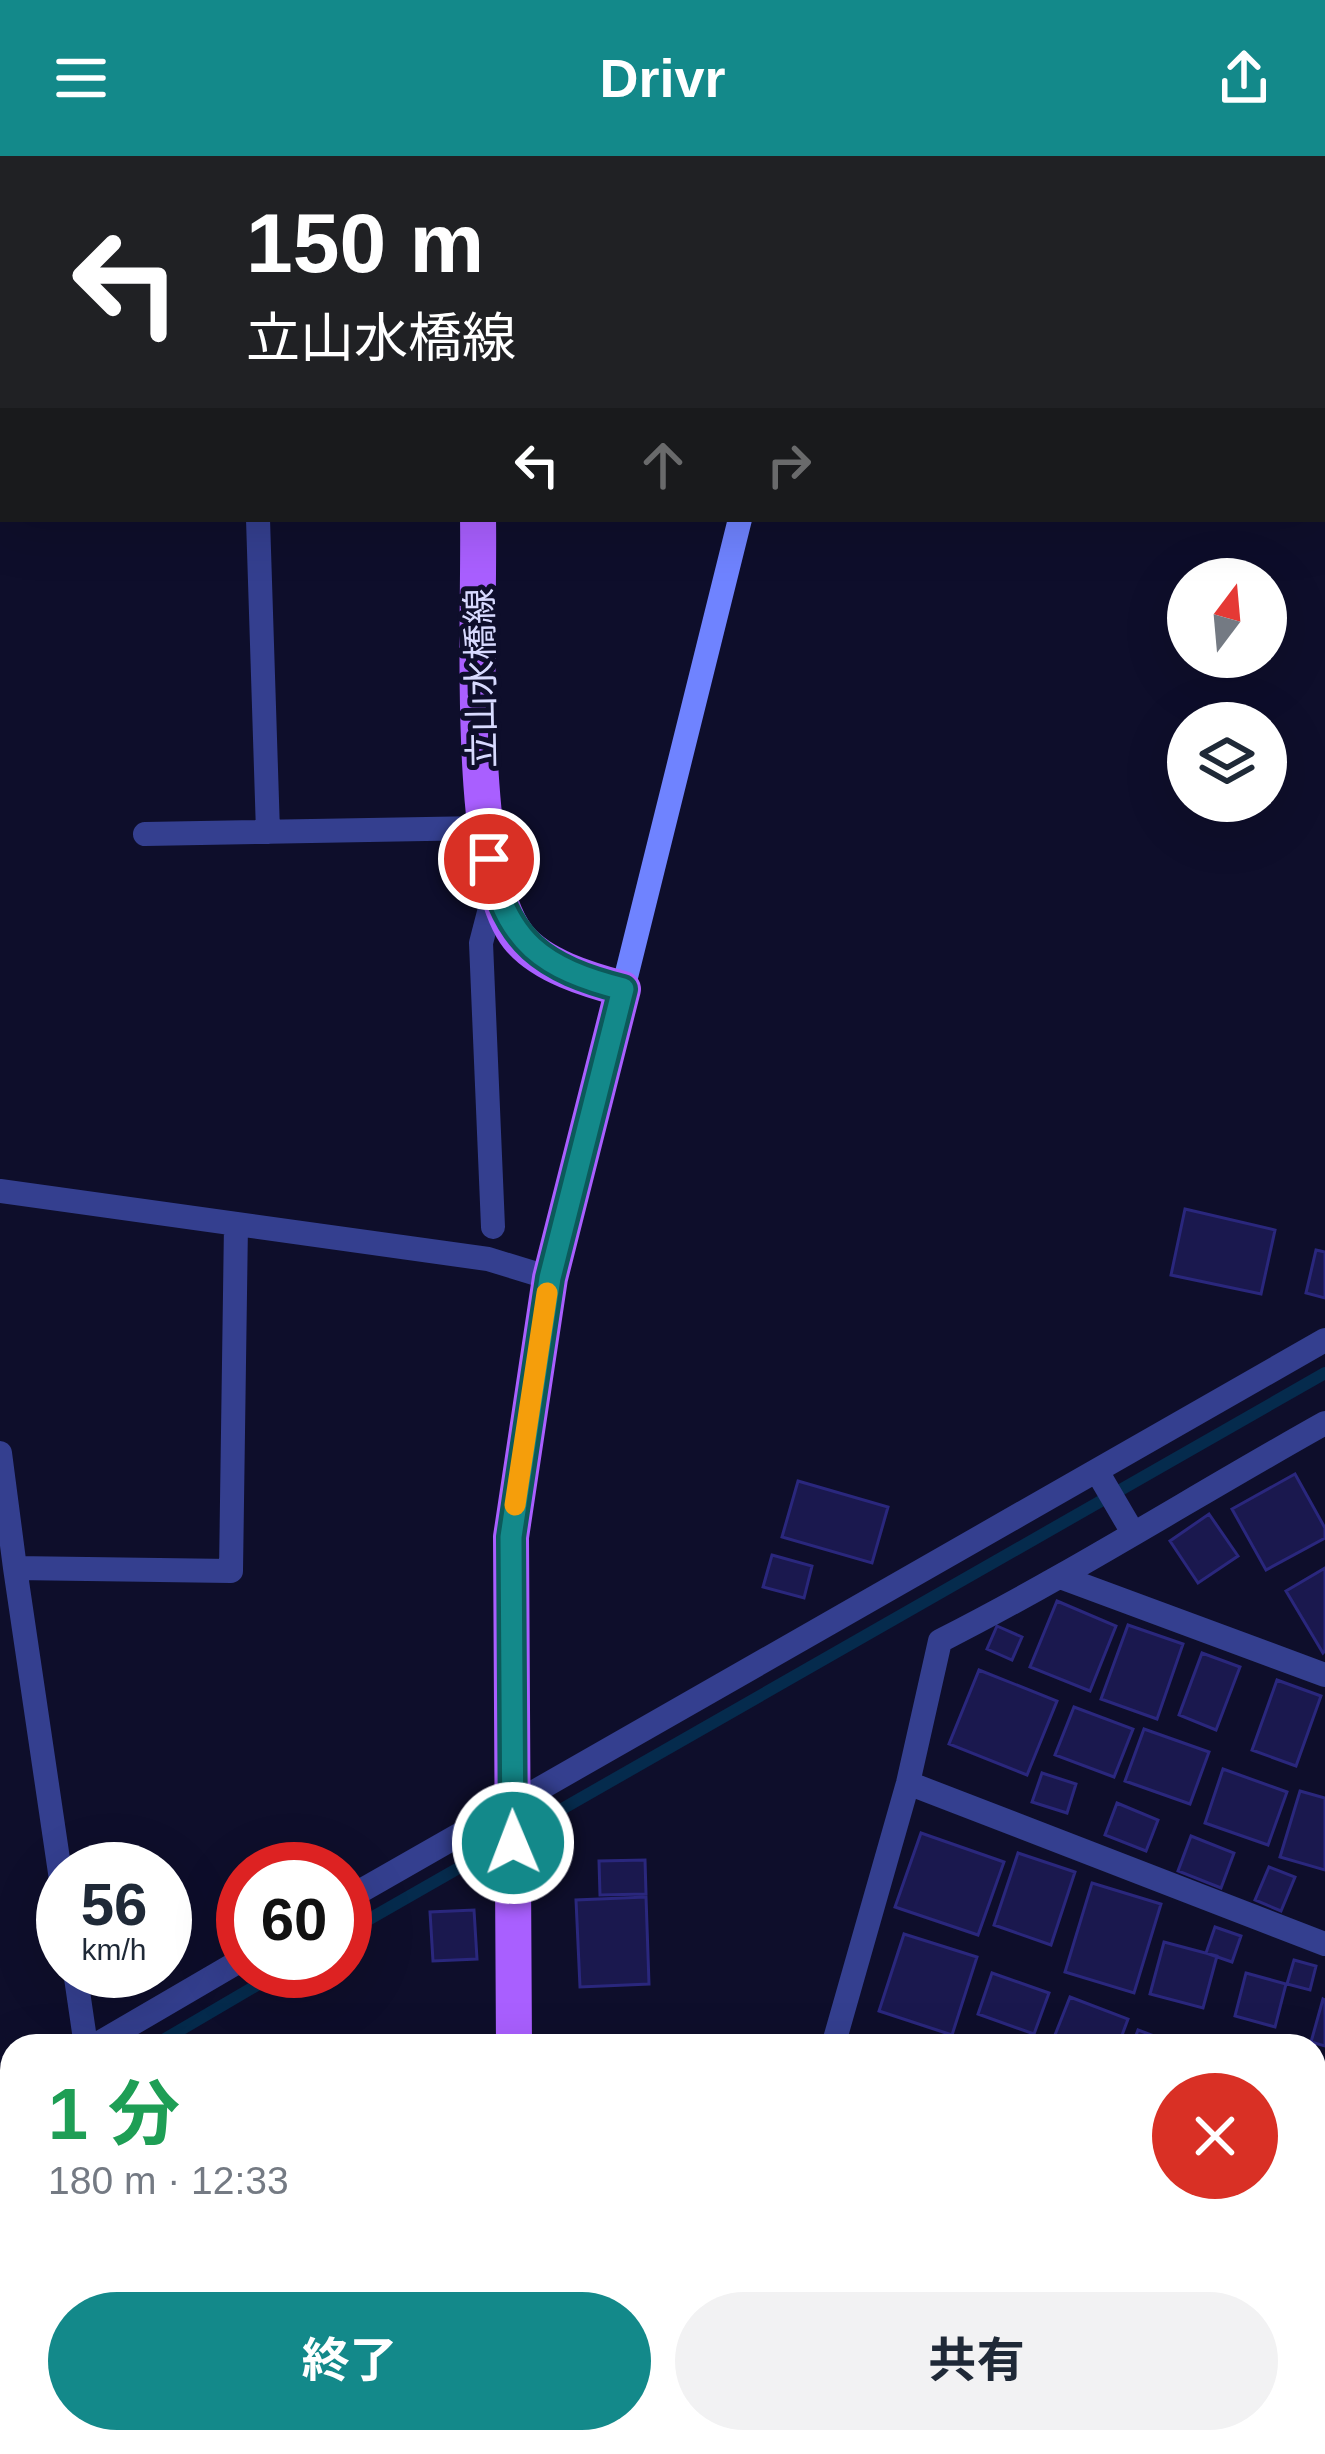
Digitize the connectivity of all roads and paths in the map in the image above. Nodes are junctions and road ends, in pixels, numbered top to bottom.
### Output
1 (258, 522) edge
2 (478, 522) edge
3 (739, 522) edge
4 (483, 828) junction
5 (268, 832) junction
6 (145, 834) dead end
7 (495, 889) junction
8 (623, 989) junction
9 (0, 1191) edge
10 (236, 1224) junction
11 (493, 1227) dead end
12 (550, 1278) junction
13 (1325, 1340) edge
14 (1325, 1424) edge
15 (0, 1453) edge
16 (1098, 1473) junction
17 (1132, 1531) junction
18 (15, 1568) junction
19 (1063, 1578) junction
20 (1325, 1675) edge
21 (908, 1783) junction
22 (512, 1802) junction
23 (55, 1842) edge
24 (372, 1884) edge
25 (1325, 1944) edge
26 (216, 1974) edge
27 (80, 1998) edge
28 (87, 2034) edge
29 (111, 2034) edge
30 (514, 2034) edge
31 (841, 2034) edge

1 - 5 street
2 - 4 main road, 立山水橋線
3 - 8 street
4 - 5 street
4 - 7 main road, 立山水橋線
5 - 6 street
7 - 8 main road, 立山水橋線
7 - 11 street
8 - 12 main road
9 - 10 street
10 - 12 street
10 - 18 street
12 - 22 main road
13 - 16 street
14 - 17 street
15 - 18 street
16 - 17 street
16 - 22 street
17 - 19 street
18 - 23 street
19 - 20 street
19 - 21 street
21 - 25 street
21 - 31 street
22 - 24 street
22 - 30 main road
26 - 29 street
27 - 28 street

